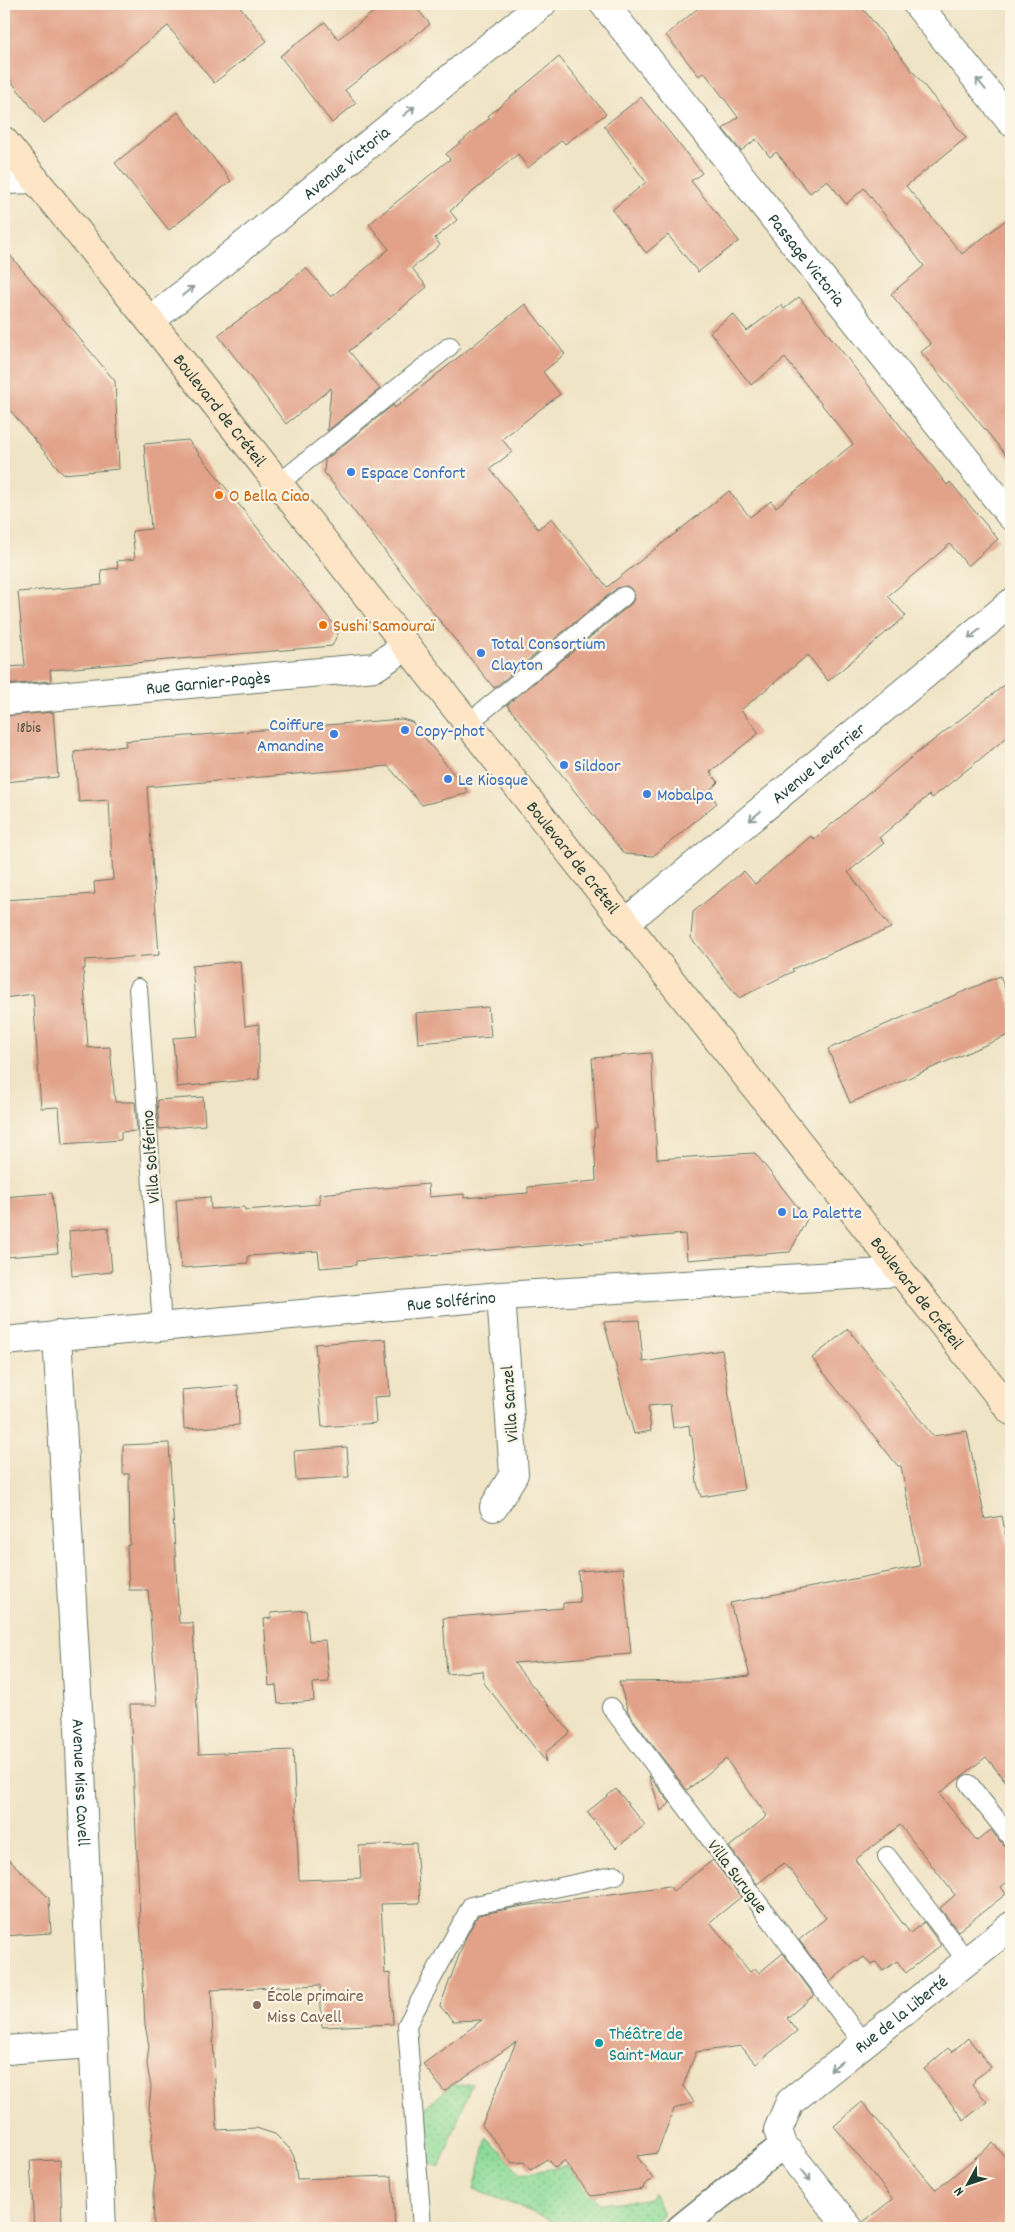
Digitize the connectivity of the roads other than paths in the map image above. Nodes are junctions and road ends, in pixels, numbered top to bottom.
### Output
1 (542, 4) edge
2 (604, 4) edge
3 (917, 4) edge
4 (1011, 122) edge
5 (4, 140) edge
6 (34, 179) junction
7 (4, 180) edge
8 (150, 321) junction
9 (450, 346) dead end
10 (278, 484) junction
11 (1011, 516) edge
12 (624, 596) dead end
13 (1011, 603) edge
14 (406, 646) junction
15 (4, 701) edge
16 (467, 724) junction
17 (625, 923) junction
18 (138, 988) dead end
19 (900, 1272) junction
20 (501, 1296) junction
21 (162, 1326) junction
22 (57, 1335) junction
23 (4, 1341) edge
24 (1011, 1411) edge
25 (494, 1507) dead end
26 (611, 1707) dead end
27 (969, 1784) dead end
28 (1011, 1838) edge
29 (887, 1856) dead end
30 (616, 1875) dead end
31 (1011, 1926) edge
32 (967, 1962) junction
33 (93, 2044) junction
34 (864, 2044) junction
35 (4, 2050) edge
36 (782, 2145) junction
37 (102, 2228) edge
38 (422, 2228) edge
39 (680, 2228) edge
40 (849, 2228) edge

8 -> 1 street, Avenue Victoria
2 - 11 street, Passage Victoria
4 -> 3 street
5 - 6 main road, Boulevard de Créteil
6 - 7 street
6 - 8 main road, Boulevard de Créteil
8 - 10 main road, Boulevard de Créteil
9 - 10 lane
10 - 14 main road, Boulevard de Créteil
12 - 16 lane
13 -> 17 street, Avenue Leverrier
14 - 15 street, Rue Garnier-Pagès
14 - 16 main road, Boulevard de Créteil
16 - 17 main road, Boulevard de Créteil
17 - 19 main road, Boulevard de Créteil
18 - 21 lane, Villa Solférino
19 - 20 street, Rue Solférino
19 - 24 main road, Boulevard de Créteil
20 - 21 street, Rue Solférino
20 - 25 street, Villa Sanzel
21 - 22 street, Rue Solférino
22 - 23 street, Rue Solférino
22 - 33 street, Avenue Miss Cavell
26 - 34 lane, Villa Surugue
27 - 28 lane
29 - 32 lane
30 - 38 lane
31 - 32 street, Rue de la Liberté
32 - 34 street, Rue de la Liberté
33 - 35 street
33 - 37 street, Avenue Miss Cavell
34 -> 36 street, Rue de la Liberté
36 - 39 street
36 -> 40 street

